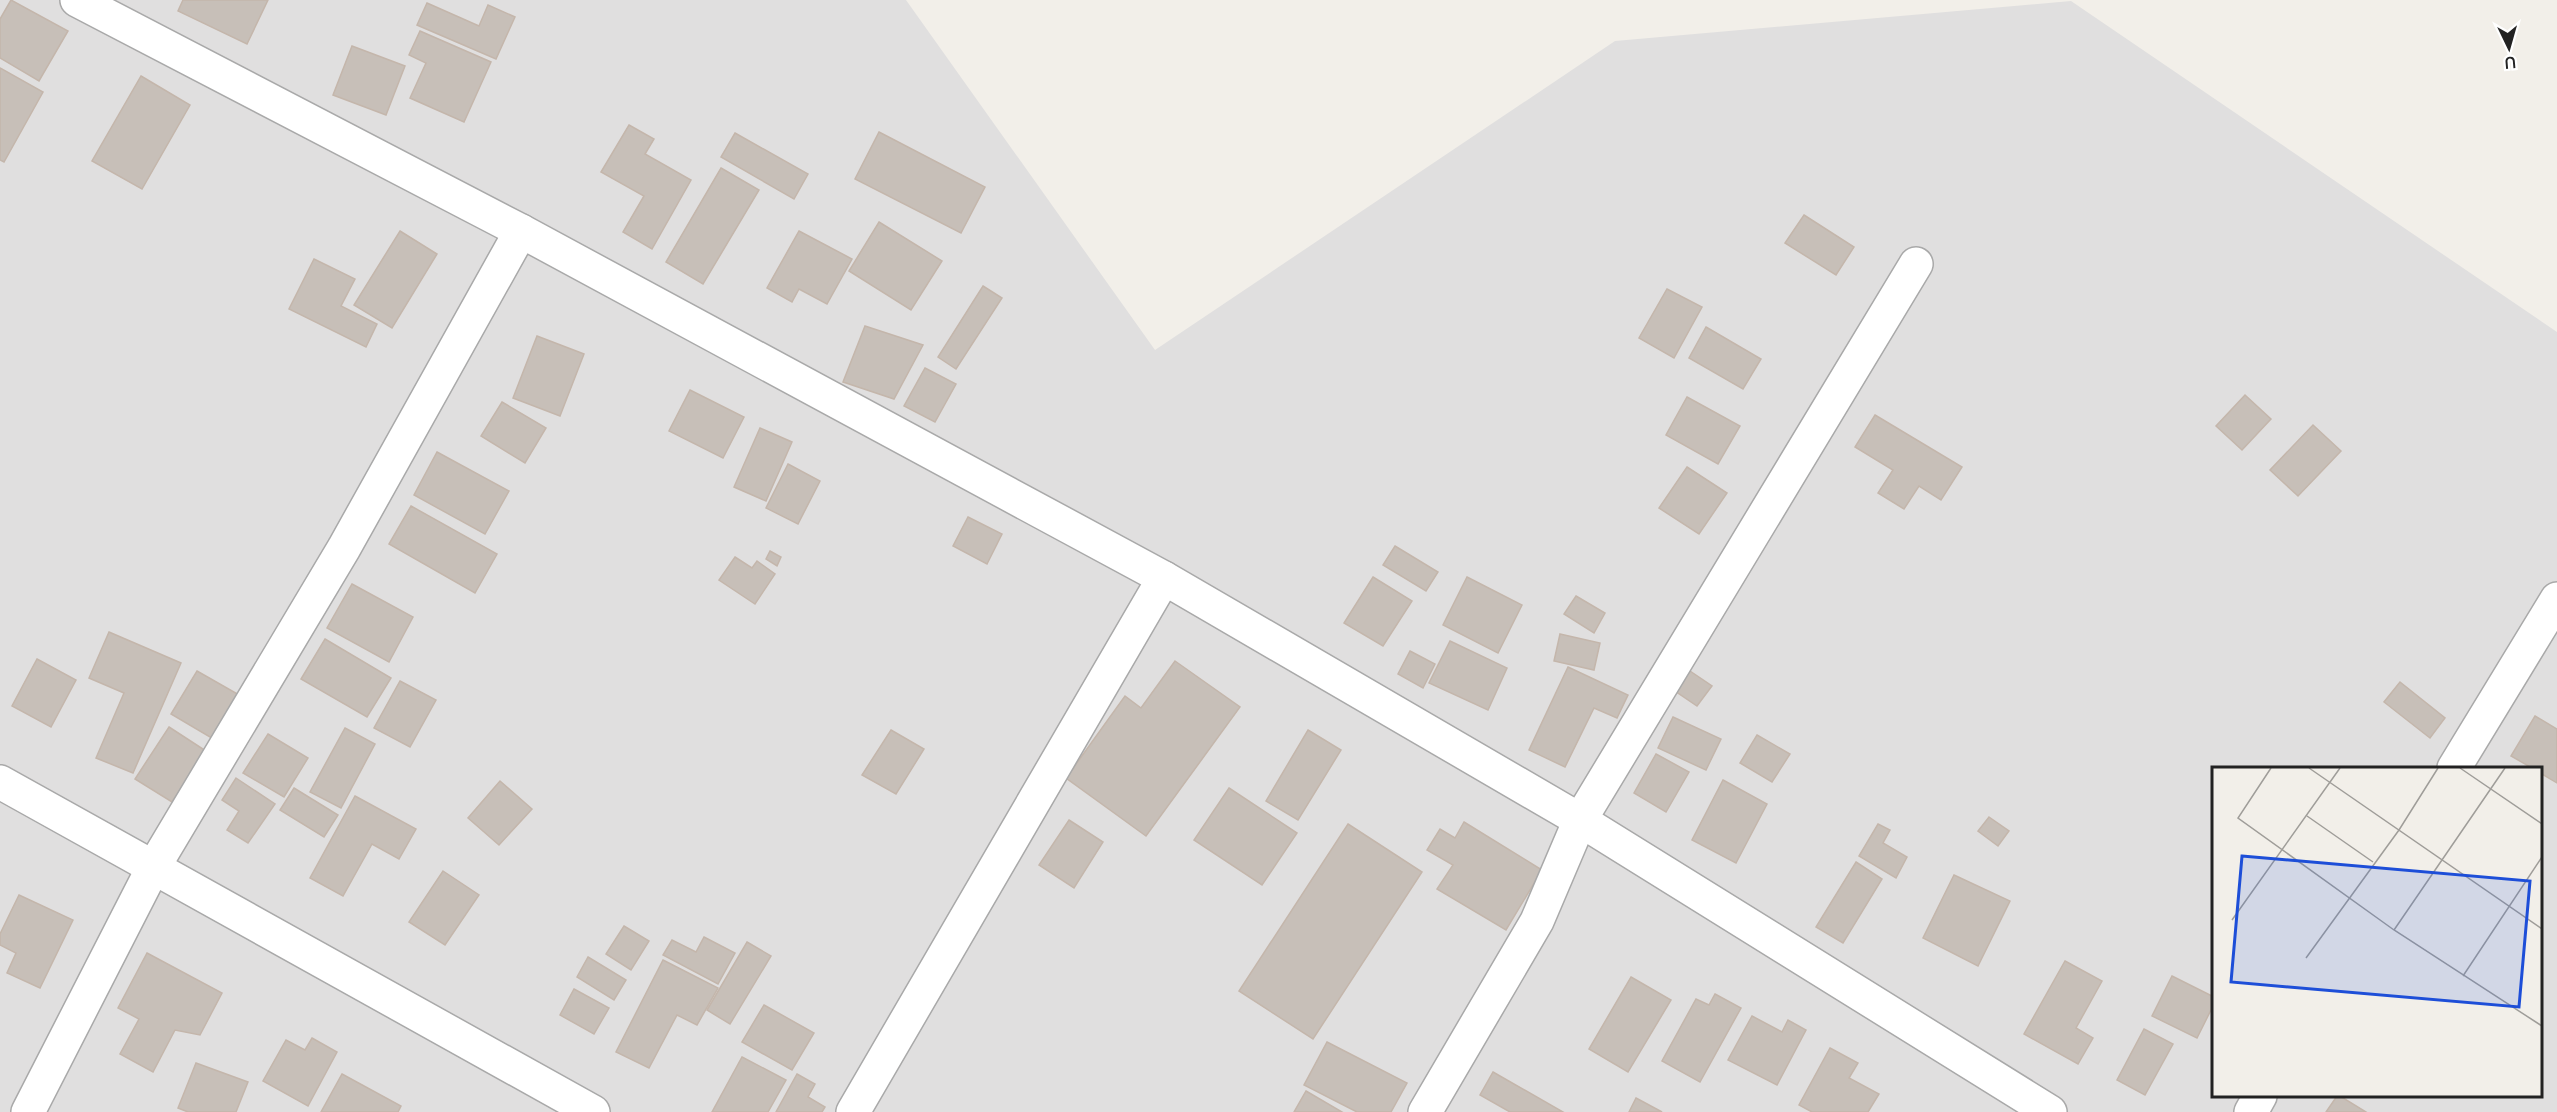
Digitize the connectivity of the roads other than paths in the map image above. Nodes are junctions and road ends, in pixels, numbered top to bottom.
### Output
1 (77, 0) edge
2 (521, 231) junction
3 (1916, 264) dead end
4 (1164, 578) junction
5 (2557, 599) edge
6 (2455, 767) edge
7 (0, 782) edge
8 (1580, 820) junction
9 (153, 868) junction
10 (2259, 1097) edge
11 (28, 1112) edge
12 (593, 1112) edge
13 (853, 1112) edge
14 (1425, 1112) edge
15 (2050, 1112) edge
16 (2251, 1112) edge

1 - 2 street
2 - 4 street
2 - 9 street
3 - 8 street
4 - 8 street
4 - 13 street
5 - 6 street
7 - 9 street
8 - 14 street
8 - 15 street
9 - 11 street
9 - 12 street
10 - 16 street

